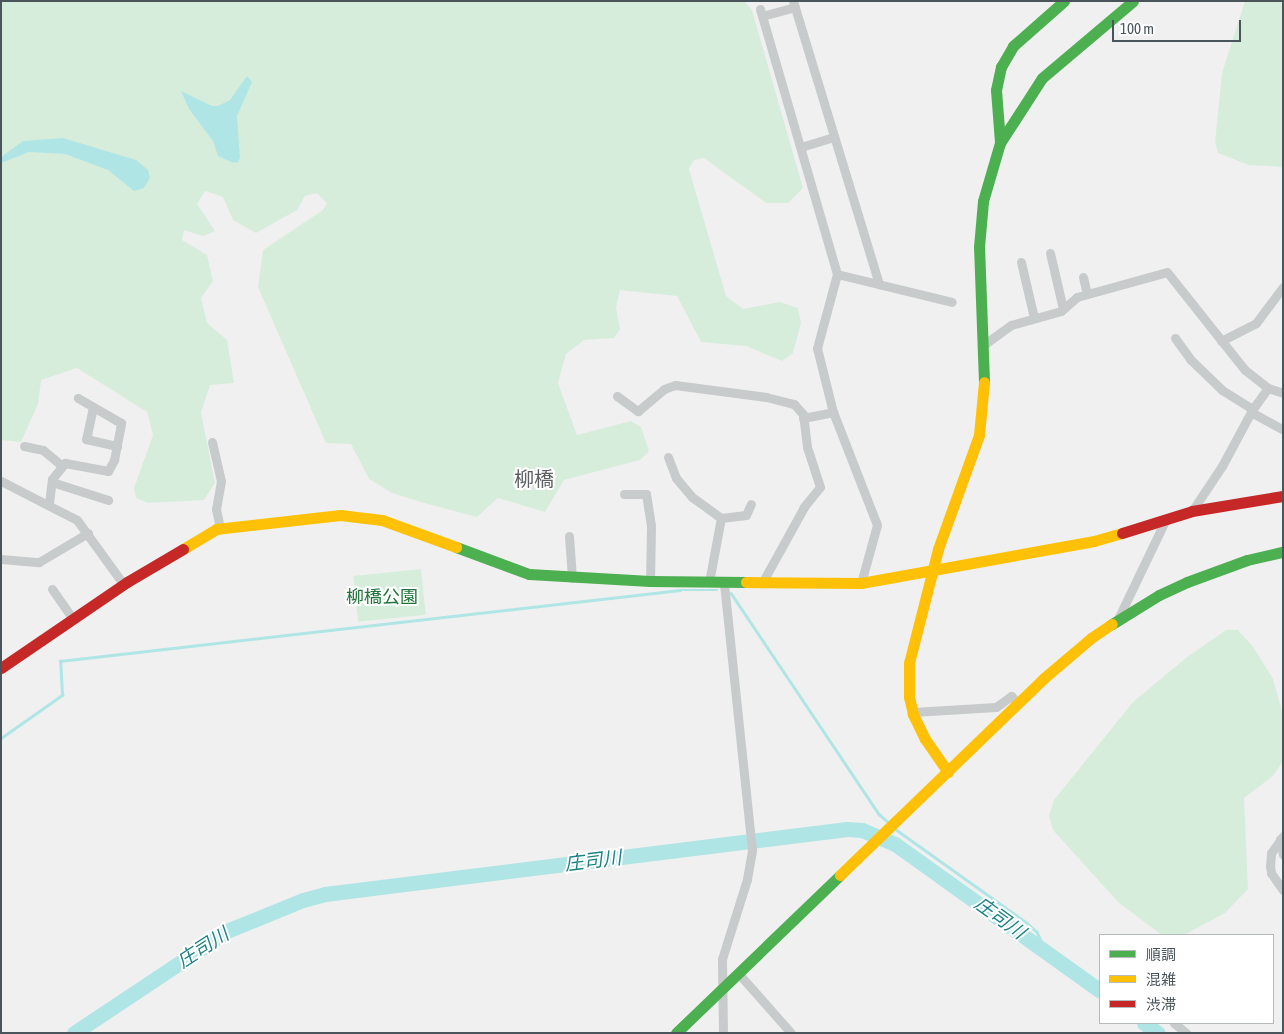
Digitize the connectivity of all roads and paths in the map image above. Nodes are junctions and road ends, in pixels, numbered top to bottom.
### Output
1 (1064, 1) edge
2 (1133, 1) edge
3 (794, 4) edge
4 (1050, 6) edge
5 (834, 137) junction
6 (1000, 143) junction
7 (801, 147) junction
8 (1050, 253) dead end
9 (1021, 262) dead end
10 (837, 274) junction
11 (1083, 277) dead end
12 (879, 284) junction
13 (1283, 287) edge
14 (1087, 294) junction
15 (952, 302) dead end
16 (1064, 309) junction
17 (1034, 318) junction
18 (1175, 338) dead end
19 (1221, 341) junction
20 (982, 346) junction
21 (1268, 388) junction
22 (1283, 393) edge
23 (617, 396) dead end
24 (78, 398) dead end
25 (92, 407) junction
26 (1252, 411) junction
27 (833, 412) junction
28 (803, 418) junction
29 (1283, 430) edge
30 (212, 442) dead end
31 (24, 446) dead end
32 (117, 446) junction
33 (668, 457) dead end
34 (62, 466) junction
35 (1, 481) edge
36 (52, 482) junction
37 (624, 494) dead end
38 (1283, 496) edge
39 (108, 500) dead end
40 (49, 504) junction
41 (751, 504) dead end
42 (1192, 511) junction
43 (721, 518) junction
44 (1165, 521) junction
45 (220, 528) junction
46 (88, 533) junction
47 (569, 536) dead end
48 (1283, 552) edge
49 (1, 559) edge
50 (932, 571) junction
51 (572, 578) junction
52 (650, 581) junction
53 (709, 582) junction
54 (724, 582) junction
55 (861, 582) junction
56 (762, 583) junction
57 (124, 585) junction
58 (52, 589) dead end
59 (73, 619) junction
60 (1118, 619) junction
61 (1, 668) edge
62 (1018, 703) junction
63 (913, 712) junction
64 (948, 772) junction
65 (1282, 838) edge
66 (1283, 856) edge
67 (1283, 890) edge
68 (738, 973) junction
69 (723, 988) junction
70 (1175, 1024) edge
71 (676, 1033) edge
72 (723, 1033) edge
73 (791, 1033) edge
74 (1186, 1033) edge

1 - 4 street
2 - 6 street
3 - 5 street
3 - 7 street
4 - 6 street
5 - 7 street
5 - 12 street
6 - 20 street
7 - 10 street
8 - 16 street
9 - 17 street
10 - 12 street
10 - 27 street
11 - 14 street
12 - 15 street
13 - 19 street
14 - 16 street
14 - 19 street
16 - 17 street
17 - 20 street
18 - 26 street
19 - 21 street
20 - 50 street
21 - 22 street
21 - 26 street
23 - 28 street
24 - 25 street
25 - 32 street
25 - 32 street
26 - 29 street
26 - 42 street
27 - 28 street
27 - 55 street
28 - 56 street
30 - 45 street
31 - 34 street
32 - 34 street
33 - 43 street
34 - 36 street
35 - 40 street
36 - 39 street
36 - 40 street
37 - 52 street
38 - 42 street
40 - 46 street
41 - 43 street
42 - 44 street
43 - 53 street
44 - 50 street
44 - 60 street
45 - 51 street
45 - 57 street
46 - 49 street
46 - 57 street
47 - 51 street
48 - 60 street
50 - 55 street
50 - 63 street
51 - 52 street
52 - 53 street
53 - 54 street
54 - 56 street
54 - 69 street
55 - 56 street
57 - 59 street
58 - 59 street
59 - 61 street
60 - 62 street
62 - 63 street
62 - 64 street
63 - 64 street
64 - 68 street
65 - 66 street
65 - 67 street
68 - 69 street
68 - 73 street
69 - 71 street
69 - 72 street
70 - 74 street

